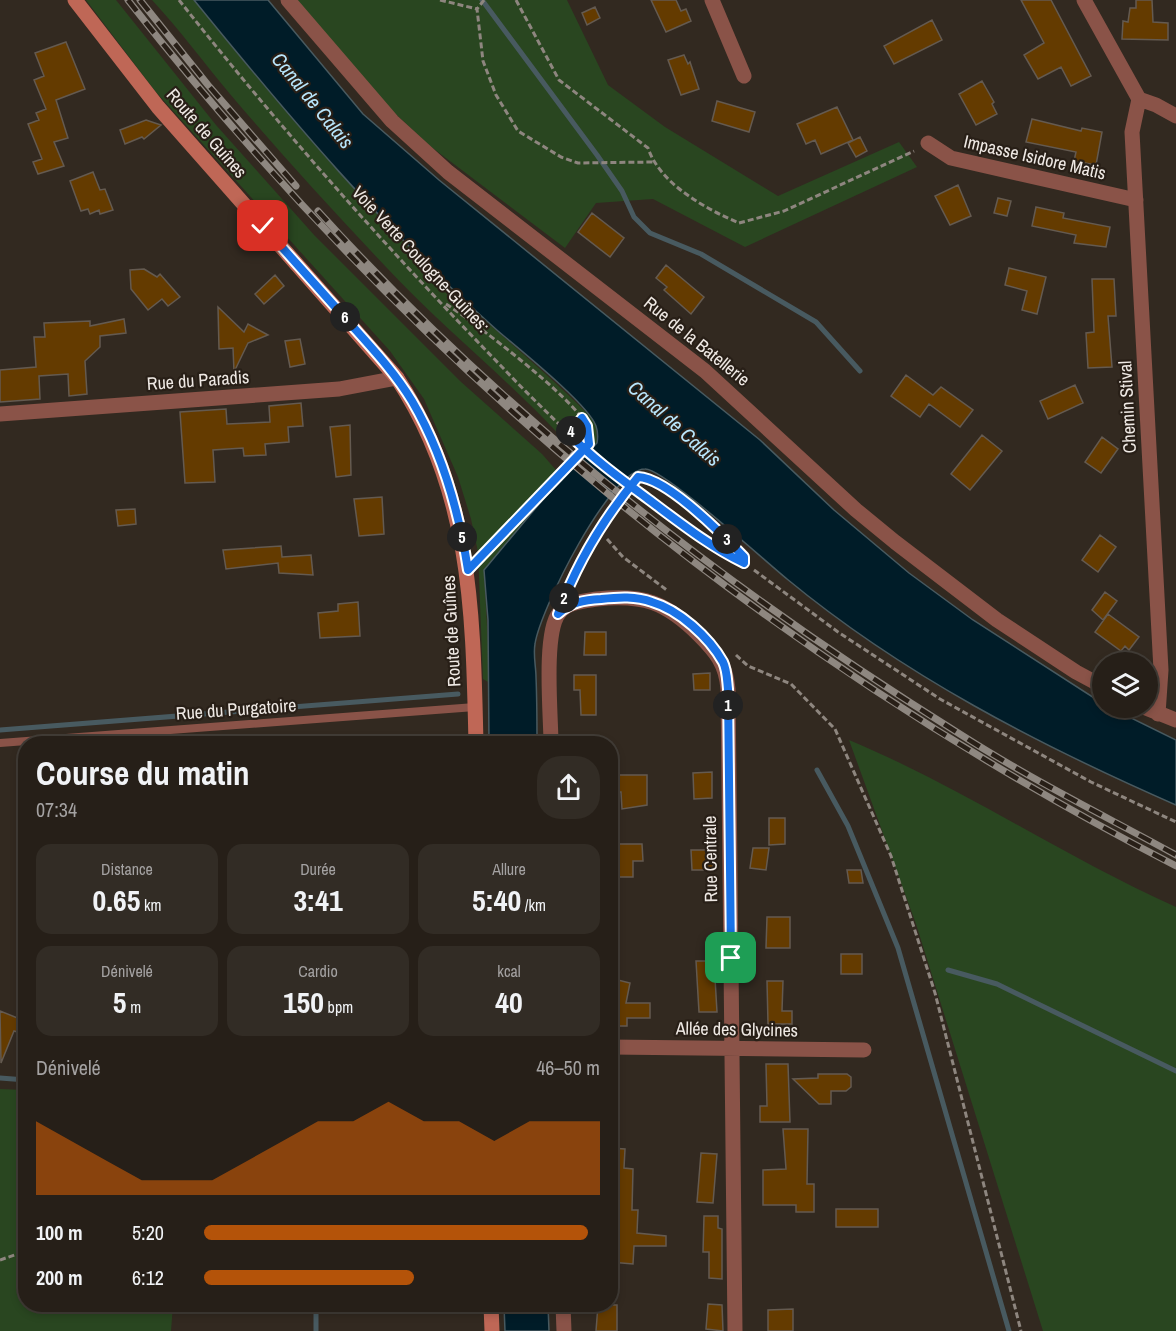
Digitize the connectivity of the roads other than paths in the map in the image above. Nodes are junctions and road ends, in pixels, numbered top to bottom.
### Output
1 (75, 0) edge
2 (288, 0) edge
3 (712, 0) edge
4 (1084, 0) edge
5 (744, 76) dead end
6 (1139, 99) junction
7 (1176, 116) edge
8 (928, 144) dead end
9 (1136, 200) junction
10 (397, 378) junction
11 (0, 414) edge
12 (633, 486) road end
13 (532, 504) road end
14 (598, 529) road end
15 (744, 563) road end
16 (468, 570) junction
17 (558, 614) junction
18 (1092, 681) edge
19 (1158, 684) edge
20 (475, 707) junction
21 (1158, 713) edge
22 (1176, 720) edge
23 (92, 736) edge
24 (476, 736) edge
25 (551, 736) edge
26 (18, 742) edge
27 (0, 743) edge
28 (618, 1047) edge
29 (732, 1048) junction
30 (864, 1050) dead end
31 (491, 1312) edge
32 (563, 1312) edge
33 (492, 1331) edge
34 (564, 1331) edge
35 (735, 1331) edge

1 - 10 main road, Route de Guînes
2 - 18 street, Rue de la Batellerie
3 - 5 street
4 - 6 street
6 - 7 street
6 - 9 street, Chemin Stival
8 - 9 street, Impasse Isidore Matis
9 - 19 street, Chemin Stival
10 - 11 street, Rue du Paradis
10 - 16 main road, Route de Guînes
12 - 15 lane
13 - 16 lane
14 - 17 lane
16 - 20 main road, Route de Guînes
17 - 25 street
17 - 29 street, Rue Centrale
20 - 23 lane, Rue du Purgatoire
20 - 24 main road, Route de Guînes
21 - 22 street
26 - 27 lane, Rue du Purgatoire
28 - 29 street, Allée des Glycines
29 - 30 street, Allée des Glycines
29 - 35 street, Rue Centrale
31 - 33 main road
32 - 34 street

